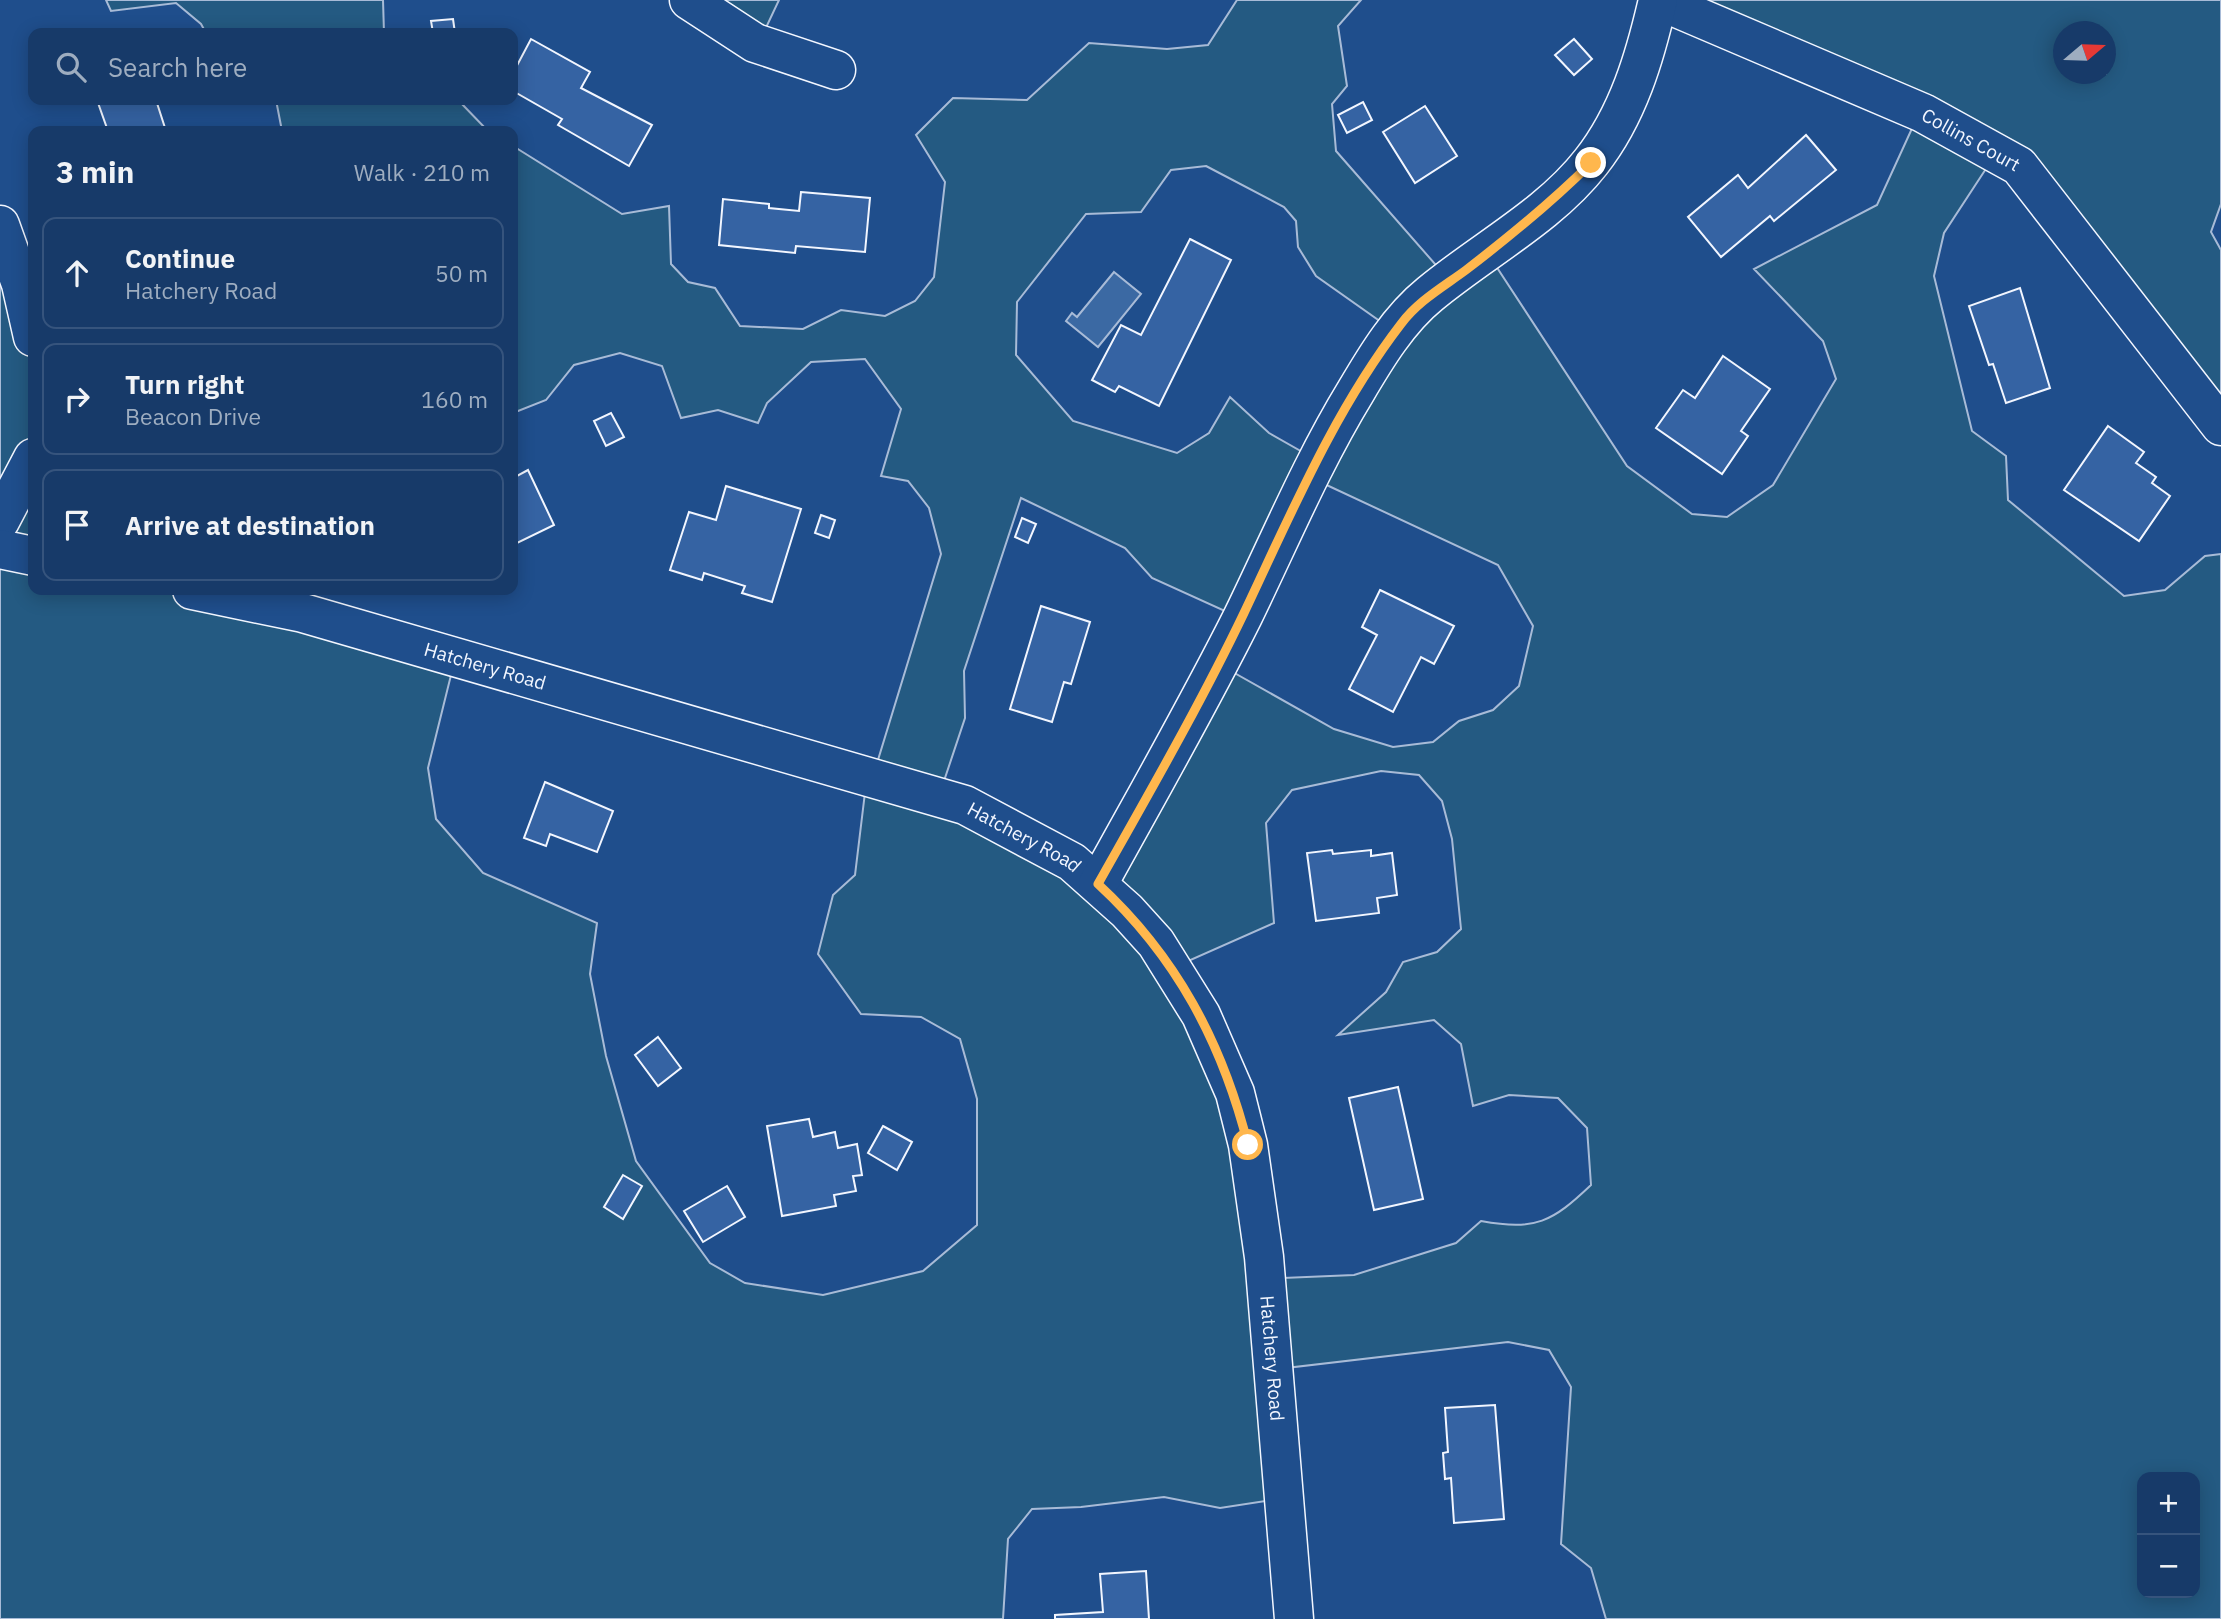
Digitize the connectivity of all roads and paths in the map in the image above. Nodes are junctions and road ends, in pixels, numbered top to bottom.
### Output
1 (689, 0) edge
2 (1658, 0) edge
3 (836, 70) dead end
4 (0, 225) edge
5 (28, 315) edge
6 (2221, 426) edge
7 (28, 468) edge
8 (0, 521) edge
9 (0, 549) edge
10 (28, 555) edge
11 (215, 595) edge
12 (1098, 884) junction
13 (1294, 1619) edge

1 - 3 street
2 - 6 street, Collins Court
2 - 12 street
4 - 5 street
7 - 8 street
9 - 10 street
11 - 12 street, Hatchery Road
12 - 13 street, Hatchery Road

